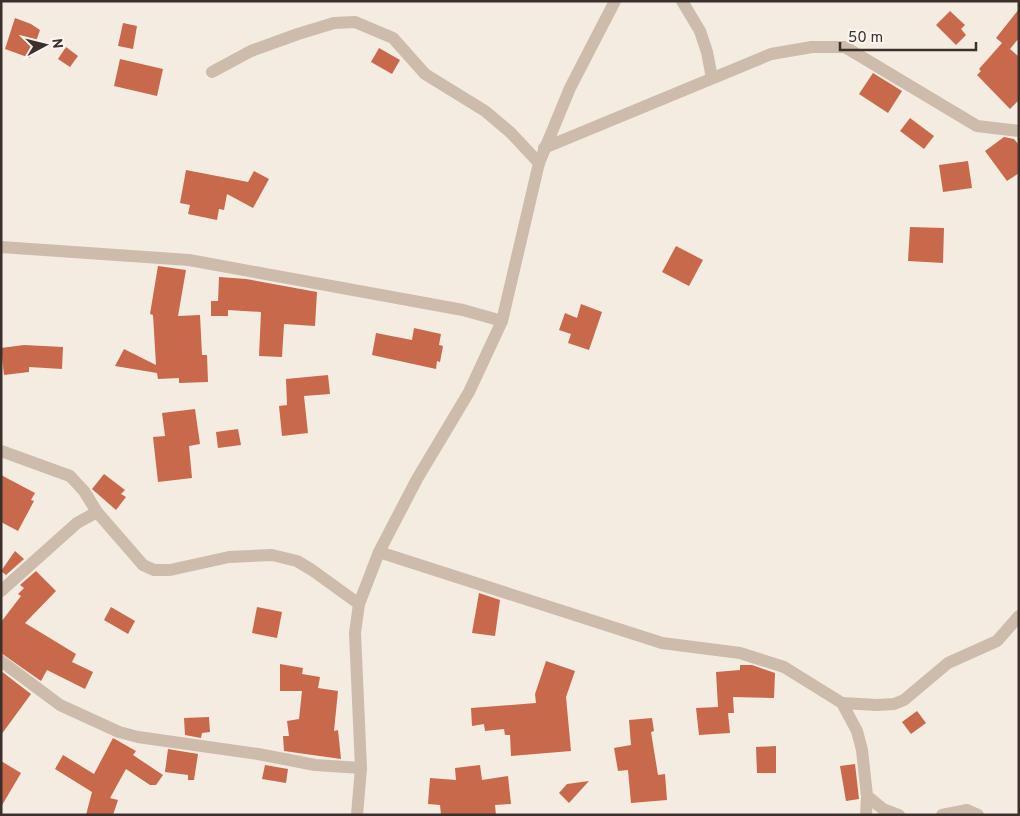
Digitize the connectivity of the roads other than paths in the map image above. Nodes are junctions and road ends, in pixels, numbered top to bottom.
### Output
1 (615, 1) edge
2 (682, 1) edge
3 (212, 72) dead end
4 (712, 78) junction
5 (1019, 131) edge
6 (544, 148) junction
7 (539, 163) junction
8 (1, 247) edge
9 (502, 321) junction
10 (1, 452) edge
11 (97, 512) junction
12 (379, 552) junction
13 (1, 591) edge
14 (359, 604) junction
15 (1019, 616) edge
16 (1, 661) edge
17 (842, 703) junction
18 (362, 768) junction
19 (867, 796) junction
20 (357, 815) edge
21 (866, 815) edge
22 (899, 815) edge
23 (942, 815) edge
24 (978, 815) edge

1 - 6 street
2 - 4 street
3 - 7 street
4 - 5 street
4 - 6 street
6 - 7 street
7 - 9 street
8 - 9 street
9 - 12 street
10 - 11 street
11 - 13 street
11 - 14 street
12 - 14 street
12 - 17 street
14 - 18 street
15 - 17 street
16 - 18 street
17 - 19 street
18 - 20 street
19 - 21 street
19 - 22 street
23 - 24 street

